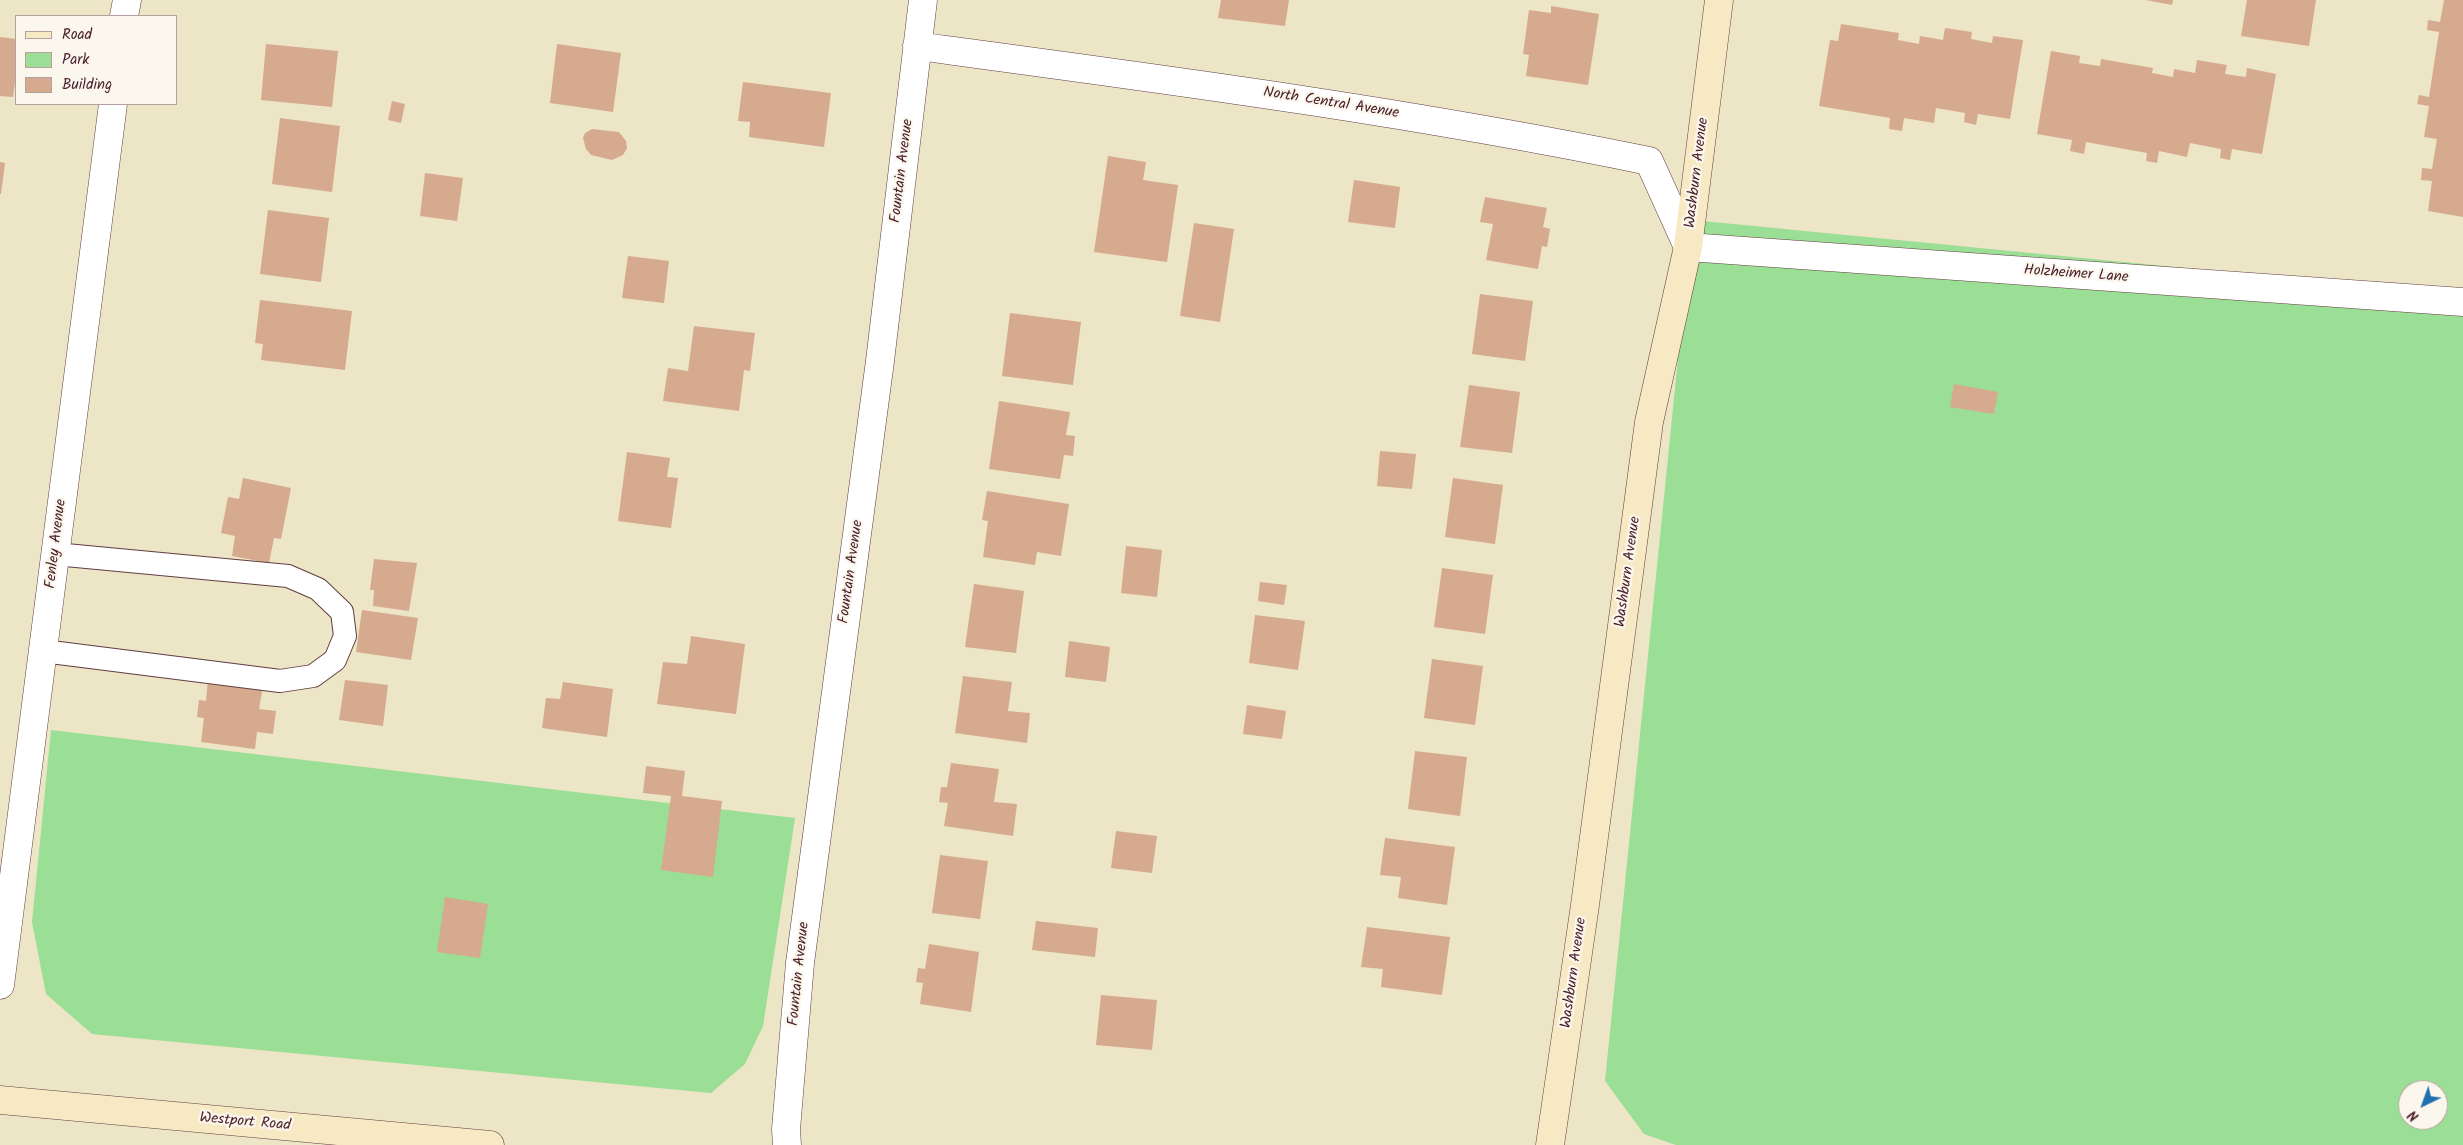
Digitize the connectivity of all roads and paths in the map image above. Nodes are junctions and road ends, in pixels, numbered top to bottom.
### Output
1 (126, 0) edge
2 (923, 0) edge
3 (1719, 0) edge
4 (124, 15) edge
5 (917, 46) junction
6 (113, 105) edge
7 (1688, 247) junction
8 (2463, 302) edge
9 (56, 554) junction
10 (43, 651) junction
11 (0, 985) edge
12 (0, 1100) edge
13 (490, 1145) edge
14 (787, 1145) edge
15 (1550, 1145) edge

1 - 4 street
2 - 5 street, Fountain Avenue
3 - 7 street, Washburn Avenue
5 - 7 street, North Central Avenue
5 - 14 street, Fountain Avenue
6 - 9 street, Fenley Avenue
7 - 8 street, Holzheimer Lane
7 - 15 street, Washburn Avenue
9 - 10 street, Fenley Avenue
9 - 10 lane
10 - 11 street, Fenley Avenue
12 - 13 street, Westport Road

